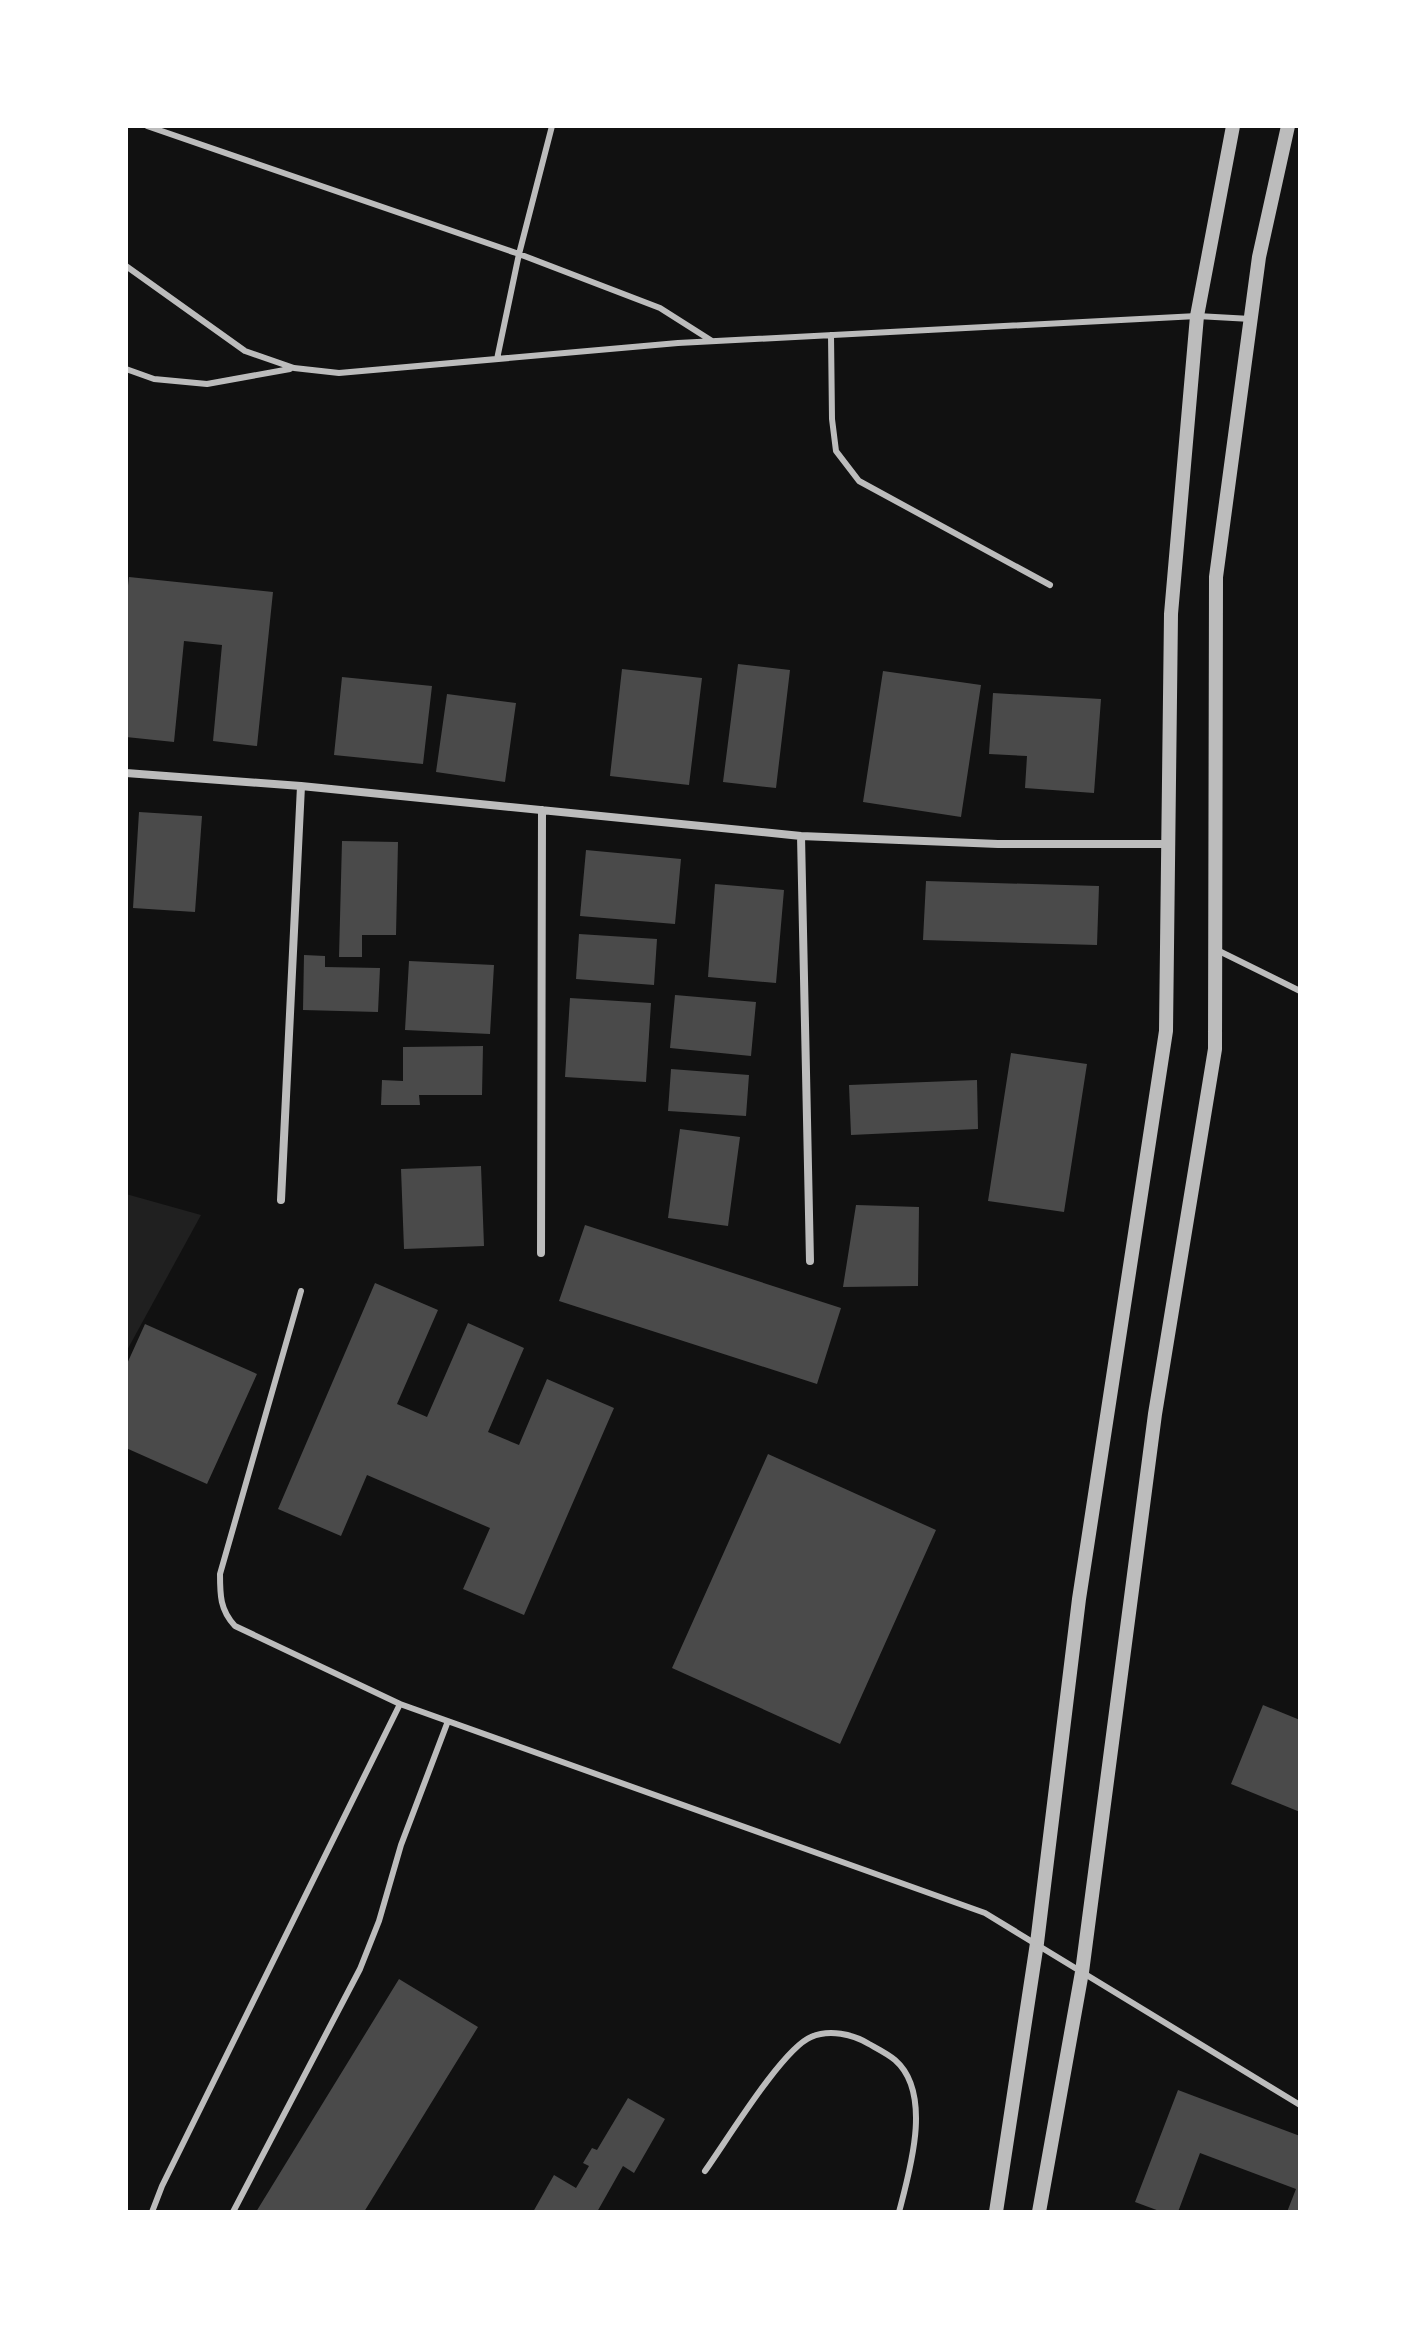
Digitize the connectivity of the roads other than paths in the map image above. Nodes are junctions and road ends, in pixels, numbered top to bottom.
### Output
1 (147, 126) edge
2 (552, 126) edge
3 (1233, 126) edge
4 (1288, 126) edge
5 (519, 254) junction
6 (126, 266) edge
7 (1197, 316) junction
8 (1251, 319) junction
9 (831, 335) junction
10 (712, 341) junction
11 (497, 359) junction
12 (294, 368) junction
13 (126, 369) edge
14 (1050, 585) dead end
15 (126, 773) edge
16 (301, 786) junction
17 (542, 810) junction
18 (801, 836) junction
19 (1168, 844) junction
20 (1217, 950) junction
21 (1300, 991) edge
22 (281, 1200) dead end
23 (541, 1253) dead end
24 (810, 1261) dead end
25 (301, 1291) dead end
26 (400, 1704) junction
27 (448, 1721) junction
28 (1037, 1943) junction
29 (1082, 1972) junction
30 (1300, 2105) edge
31 (705, 2171) dead end
32 (152, 2212) edge
33 (233, 2212) edge
34 (899, 2212) edge
35 (996, 2212) edge
36 (1039, 2212) edge

1 - 5 lane
2 - 5 lane
3 - 7 street
4 - 8 street
5 - 10 lane
5 - 11 lane
6 - 12 lane
7 - 8 lane
7 - 9 lane
7 - 19 street
8 - 20 street
9 - 10 lane
9 - 14 lane
10 - 11 lane
11 - 12 lane
12 - 13 lane
15 - 16 street
16 - 17 street
16 - 22 street
17 - 18 street
17 - 23 street
18 - 19 street
18 - 24 street
19 - 28 street
20 - 21 lane
20 - 29 street
25 - 26 lane
26 - 27 lane
26 - 32 lane
27 - 28 lane
27 - 33 lane
28 - 29 lane
28 - 35 street
29 - 30 lane
29 - 36 street
31 - 34 lane

